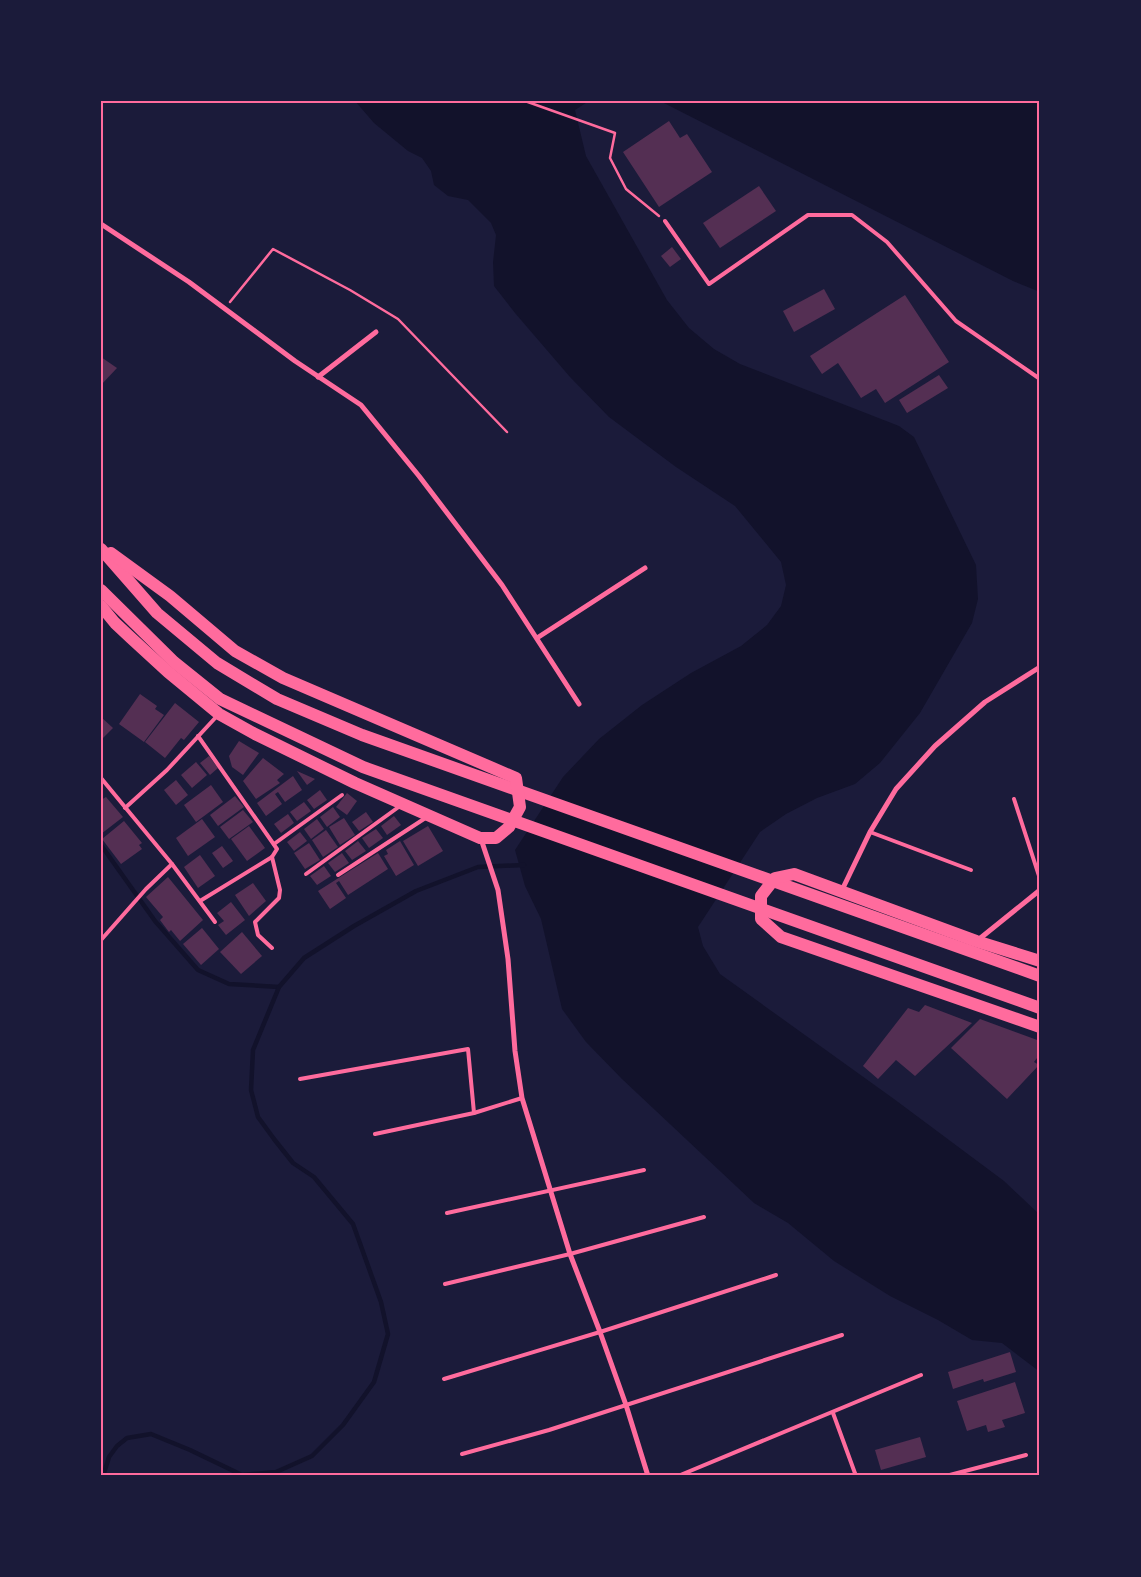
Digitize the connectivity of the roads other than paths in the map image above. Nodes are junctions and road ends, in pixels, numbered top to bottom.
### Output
1 (665, 221) road end
2 (101, 224) edge
3 (376, 332) dead end
4 (318, 377) junction
5 (1040, 379) edge
6 (101, 548) edge
7 (645, 568) dead end
8 (101, 590) edge
9 (101, 606) edge
10 (537, 638) junction
11 (1040, 667) edge
12 (579, 704) dead end
13 (218, 714) junction
14 (198, 736) junction
15 (101, 778) edge
16 (342, 795) dead end
17 (1014, 799) dead end
18 (404, 804) junction
19 (125, 808) junction
20 (429, 816) junction
21 (870, 832) junction
22 (480, 838) junction
23 (274, 844) junction
24 (272, 857) junction
25 (172, 864) junction
26 (971, 870) dead end
27 (306, 874) dead end
28 (338, 875) dead end
29 (1040, 879) edge
30 (1040, 890) edge
31 (841, 891) junction
32 (200, 901) junction
33 (215, 922) dead end
34 (101, 940) edge
35 (976, 941) junction
36 (272, 948) dead end
37 (1040, 961) edge
38 (1040, 976) edge
39 (1040, 1008) edge
40 (1040, 1027) edge
41 (300, 1080) dead end
42 (522, 1098) junction
43 (474, 1112) junction
44 (375, 1134) dead end
45 (644, 1170) dead end
46 (551, 1190) junction
47 (447, 1213) dead end
48 (704, 1216) dead end
49 (570, 1254) junction
50 (776, 1275) dead end
51 (445, 1284) dead end
52 (600, 1332) junction
53 (842, 1335) dead end
54 (921, 1375) dead end
55 (444, 1379) dead end
56 (626, 1405) junction
57 (833, 1412) junction
58 (462, 1454) dead end
59 (1026, 1456) dead end
60 (648, 1476) edge
61 (678, 1476) edge
62 (856, 1476) edge
63 (946, 1476) edge

1 - 5 lane
2 - 4 street
3 - 4 street
4 - 10 street
6 - 22 main road
6 - 38 main road
7 - 10 street
8 - 39 main road
9 - 13 main road
10 - 12 street
11 - 21 street
13 - 14 lane
13 - 18 main road
14 - 19 lane
14 - 23 lane
15 - 19 lane
16 - 23 lane
17 - 29 lane
18 - 20 main road
18 - 27 lane
19 - 25 lane
20 - 22 main road
20 - 28 lane
21 - 26 lane
21 - 31 street
22 - 42 street
23 - 24 lane
24 - 32 lane
24 - 36 lane
25 - 32 lane
25 - 34 lane
30 - 35 street
31 - 35 main road
31 - 40 main road
32 - 33 lane
35 - 37 main road
41 - 43 lane
42 - 43 lane
42 - 46 street
43 - 44 lane
45 - 46 lane
46 - 47 lane
46 - 49 street
48 - 49 lane
49 - 51 lane
49 - 52 street
50 - 52 lane
52 - 55 lane
52 - 56 street
53 - 56 lane
54 - 57 lane
56 - 58 lane
56 - 60 street
57 - 61 lane
57 - 62 lane
59 - 63 lane

